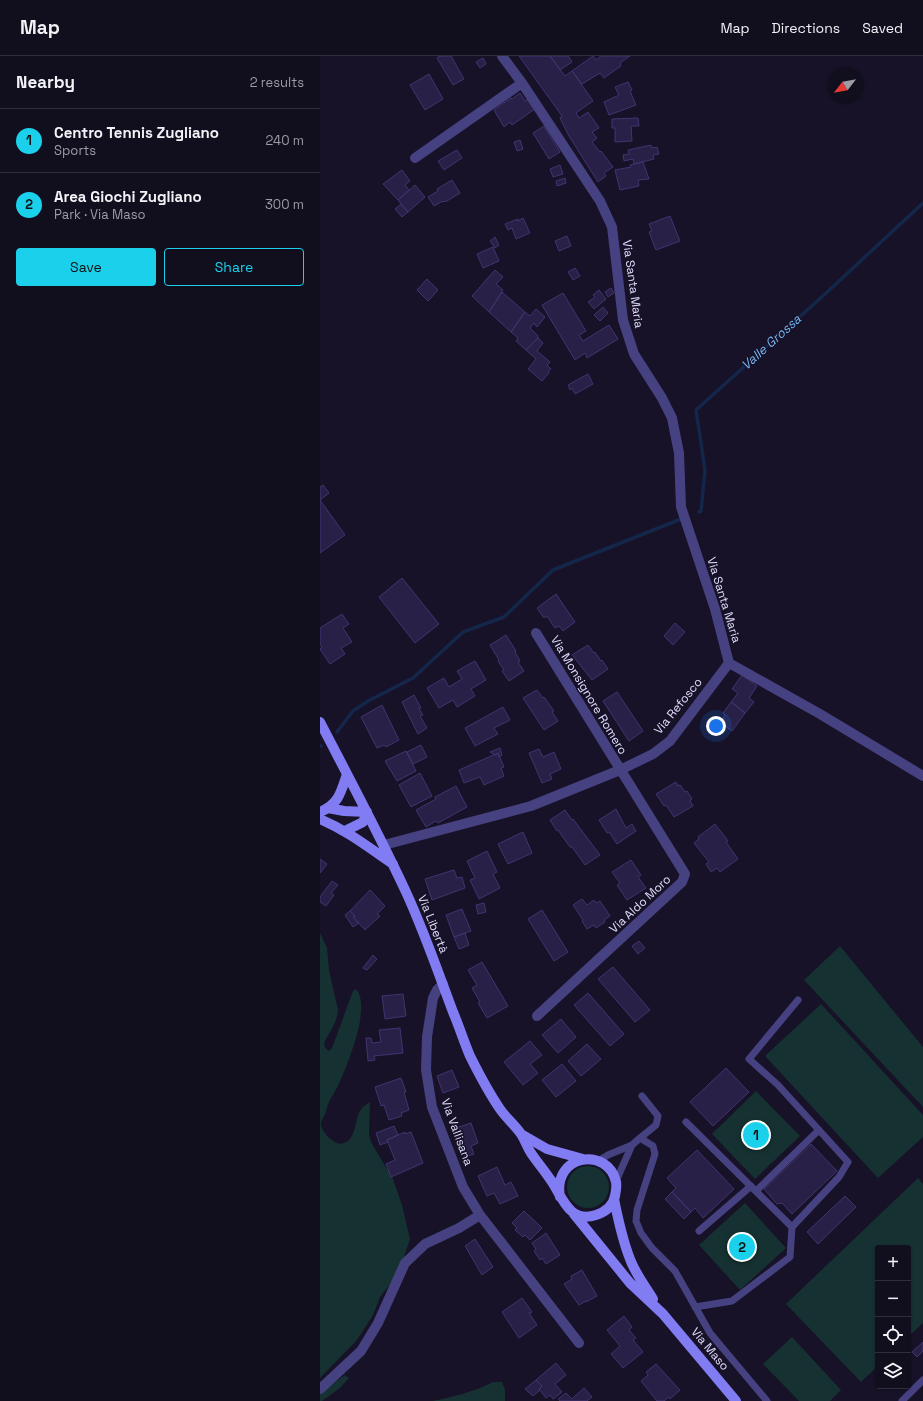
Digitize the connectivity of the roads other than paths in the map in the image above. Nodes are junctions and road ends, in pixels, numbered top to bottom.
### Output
1 (503, 56) edge
2 (522, 84) junction
3 (415, 158) dead end
4 (536, 633) dead end
5 (729, 663) junction
6 (320, 722) edge
7 (620, 770) junction
8 (347, 774) junction
9 (923, 776) edge
10 (324, 810) edge
11 (367, 812) junction
12 (320, 819) edge
13 (345, 831) junction
14 (384, 846) junction
15 (393, 864) junction
16 (443, 984) junction
17 (798, 1000) dead end
18 (536, 1016) dead end
19 (642, 1096) dead end
20 (686, 1122) dead end
21 (819, 1130) junction
22 (521, 1134) junction
23 (640, 1138) junction
24 (632, 1145) junction
25 (583, 1159) junction
26 (598, 1161) junction
27 (616, 1181) junction
28 (753, 1188) junction
29 (560, 1197) junction
30 (614, 1199) junction
31 (574, 1213) junction
32 (480, 1215) junction
33 (792, 1227) junction
34 (699, 1231) dead end
35 (695, 1307) junction
36 (663, 1314) junction
37 (578, 1343) dead end
38 (923, 1380) edge
39 (320, 1389) edge
40 (736, 1401) edge
41 (767, 1401) edge
42 (902, 1401) edge

1 - 2 street, Via Santa Maria
2 - 3 street
2 - 5 street, Via Santa Maria
4 - 7 street, Via Monsignore Romero
5 - 7 street, Via Refosco
5 - 9 street
6 - 8 main road, Via Libertà
7 - 14 street, Via Refosco
7 - 18 street, Via Aldo Moro
8 - 10 main road
8 - 11 main road, Via Libertà
10 - 11 main road
11 - 13 main road
11 - 14 main road, Via Libertà
12 - 13 main road
13 - 15 main road
14 - 15 main road, Via Libertà
15 - 16 main road, Via Libertà
16 - 22 main road, Via Libertà
16 - 32 street, Via Vallisana
17 - 21 lane
19 - 23 lane
20 - 28 lane
21 - 28 lane
21 - 33 lane
22 - 25 main road, Via Libertà
22 - 29 main road, Via Libertà
23 - 24 lane
23 - 35 lane
24 - 26 lane
24 - 27 lane
25 - 26 main road
25 - 29 main road
26 - 27 main road
27 - 30 main road
28 - 33 lane
28 - 34 lane
29 - 31 main road
30 - 31 main road
30 - 36 main road
31 - 36 main road
32 - 37 street, Via Vallisana
32 - 39 street
33 - 35 lane
35 - 41 lane
36 - 40 main road, Via Maso
38 - 42 lane

